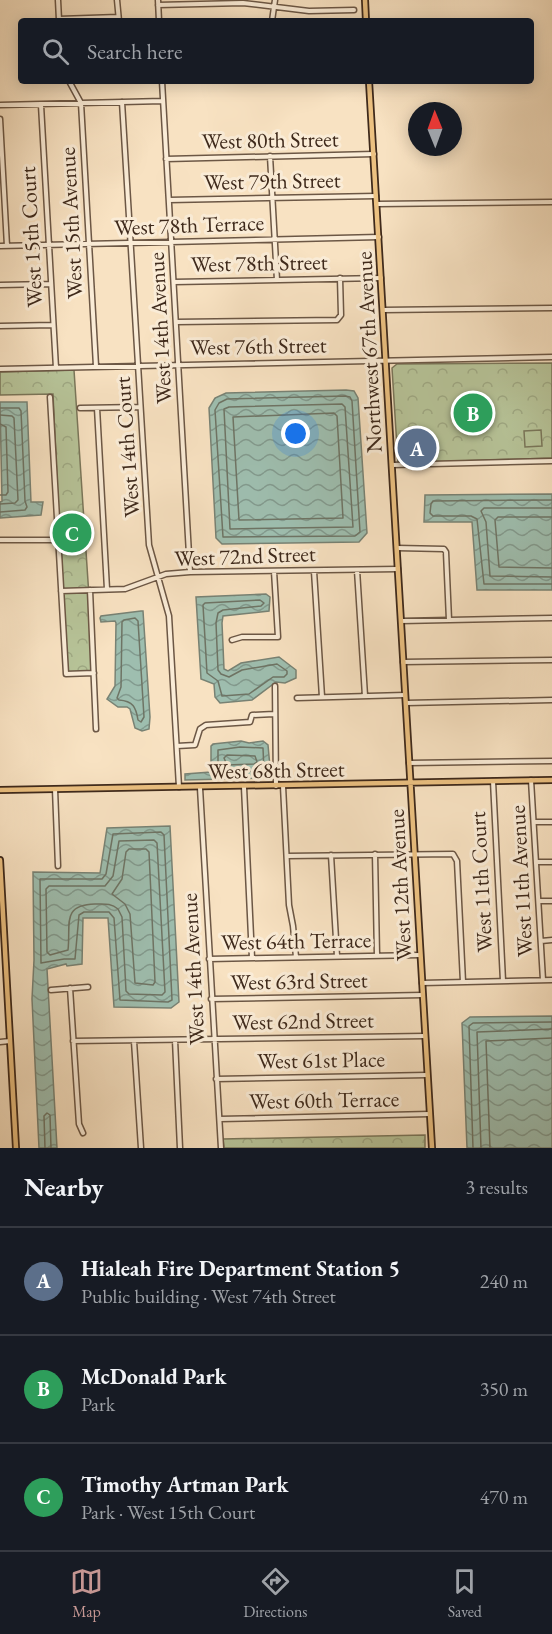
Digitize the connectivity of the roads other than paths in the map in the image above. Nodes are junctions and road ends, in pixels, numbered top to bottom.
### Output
1 (58, 0) edge
2 (117, 0) edge
3 (275, 0) edge
4 (365, 0) edge
5 (158, 2) edge
6 (275, 7) junction
7 (354, 10) dead end
8 (59, 18) edge
9 (118, 18) edge
10 (159, 18) edge
11 (273, 18) edge
12 (366, 18) edge
13 (71, 84) edge
14 (162, 84) edge
15 (369, 84) edge
16 (163, 101) junction
17 (122, 102) junction
18 (81, 103) junction
19 (0, 105) edge
20 (40, 105) junction
21 (0, 118) edge
22 (374, 154) junction
23 (270, 156) junction
24 (166, 159) junction
25 (376, 196) junction
26 (273, 197) junction
27 (169, 200) junction
28 (552, 202) edge
29 (377, 204) junction
30 (379, 237) junction
31 (275, 239) junction
32 (171, 241) junction
33 (130, 243) junction
34 (88, 244) junction
35 (48, 245) junction
36 (0, 246) edge
37 (7, 246) junction
38 (340, 278) junction
39 (381, 278) junction
40 (277, 280) junction
41 (174, 282) junction
42 (50, 284) junction
43 (0, 285) edge
44 (552, 308) edge
45 (383, 310) junction
46 (176, 322) junction
47 (53, 325) junction
48 (0, 326) edge
49 (552, 357) edge
50 (386, 361) junction
51 (178, 364) junction
52 (96, 366) junction
53 (138, 366) junction
54 (56, 368) junction
55 (0, 369) edge
56 (50, 397) dead end
57 (140, 407) junction
58 (80, 408) dead end
59 (97, 408) junction
60 (552, 461) edge
61 (392, 465) junction
62 (0, 540) edge
63 (58, 540) junction
64 (397, 548) junction
65 (398, 569) junction
66 (314, 570) junction
67 (357, 570) junction
68 (274, 571) junction
69 (190, 572) junction
70 (158, 578) junction
71 (107, 589) junction
72 (90, 590) junction
73 (61, 591) junction
74 (552, 618) edge
75 (449, 620) junction
76 (401, 621) junction
77 (232, 640) dead end
78 (552, 660) edge
79 (403, 662) junction
80 (94, 673) junction
81 (274, 686) dead end
82 (405, 695) junction
83 (365, 696) junction
84 (321, 697) junction
85 (297, 698) dead end
86 (552, 700) edge
87 (406, 703) junction
88 (274, 714) junction
89 (96, 729) dead end
90 (177, 746) junction
91 (552, 761) edge
92 (409, 764) junction
93 (531, 780) junction
94 (552, 780) edge
95 (493, 781) junction
96 (410, 783) junction
97 (276, 786) junction
98 (283, 786) junction
99 (244, 787) junction
100 (179, 788) junction
101 (200, 788) junction
102 (55, 789) junction
103 (0, 790) edge
104 (534, 822) junction
105 (552, 822) edge
106 (414, 853) junction
107 (375, 854) junction
108 (332, 855) junction
109 (287, 856) junction
110 (0, 860) edge
111 (536, 862) junction
112 (552, 862) edge
113 (58, 866) dead end
114 (1, 886) edge
115 (539, 901) junction
116 (552, 901) edge
117 (2, 925) edge
118 (552, 940) edge
119 (541, 941) junction
120 (420, 955) junction
121 (337, 956) junction
122 (377, 956) junction
123 (296, 957) junction
124 (252, 958) junction
125 (209, 959) junction
126 (552, 980) edge
127 (503, 981) junction
128 (543, 981) junction
129 (464, 982) junction
130 (422, 983) junction
131 (88, 987) dead end
132 (70, 988) junction
133 (51, 990) dead end
134 (423, 995) junction
135 (211, 999) junction
136 (425, 1036) junction
137 (214, 1039) junction
138 (175, 1040) junction
139 (9, 1041) junction
140 (73, 1041) junction
141 (134, 1041) junction
142 (0, 1042) edge
143 (427, 1075) junction
144 (216, 1079) junction
145 (429, 1114) junction
146 (220, 1119) junction
147 (83, 1133) dead end
148 (16, 1148) edge
149 (141, 1148) edge
150 (180, 1148) edge
151 (221, 1148) edge
152 (432, 1148) edge

1 - 8 street
2 - 9 street
3 - 6 street
4 - 12 main road
5 - 6 street
5 - 10 street
6 - 7 street
6 - 11 street
13 - 18 street, West 15th Avenue
14 - 16 street, West 14th Avenue
15 - 22 main road, Northwest 67th Avenue
16 - 17 street
16 - 24 street, West 14th Avenue
17 - 18 street
17 - 33 street, West 14th Court
18 - 20 street
18 - 34 street, West 15th Avenue
19 - 20 street
20 - 35 street, West 15th Court
21 - 37 street
22 - 23 street, West 80th Street
22 - 25 main road, Northwest 67th Avenue
23 - 24 street, West 80th Street
23 - 26 street
24 - 27 street, West 14th Avenue
25 - 26 street, West 79th Street
25 - 29 main road, Northwest 67th Avenue
26 - 27 street, West 79th Street
26 - 31 street
27 - 32 street, West 14th Avenue
28 - 29 street
29 - 30 main road, Northwest 67th Avenue
30 - 31 street, West 78th Terrace
30 - 39 main road, Northwest 67th Avenue
31 - 32 street, West 78th Terrace
31 - 40 street
32 - 33 street, West 78th Terrace
32 - 41 street, West 14th Avenue
33 - 34 street, West 78th Terrace
33 - 53 street, West 14th Court
34 - 35 street, West 78th Terrace
34 - 52 street, West 15th Avenue
35 - 37 street, West 78th Terrace
35 - 42 street, West 15th Court
36 - 37 street, West 78th Terrace
38 - 39 street, West 78th Street
38 - 40 street, West 78th Street
38 - 46 street
39 - 45 main road, Northwest 67th Avenue
40 - 41 street, West 78th Street
41 - 46 street, West 14th Avenue
42 - 43 street
42 - 47 street, West 15th Court
44 - 45 street
45 - 50 main road, Northwest 67th Avenue
46 - 51 street, West 14th Avenue
47 - 48 street
47 - 54 street, West 15th Court
49 - 50 street, West 76th Street
50 - 51 street, West 76th Street
50 - 61 main road, Northwest 67th Avenue
51 - 53 street, West 76th Street
51 - 69 street, West 14th Avenue
52 - 53 street, West 76th Street
52 - 54 street, West 76th Street
53 - 57 street, West 14th Court
54 - 55 street, West 76th Street
56 - 63 street
57 - 59 street
57 - 70 street, West 14th Court
58 - 59 street
59 - 71 street
60 - 61 street
61 - 64 main road, Northwest 67th Avenue
62 - 63 street
63 - 73 street
64 - 65 main road, Northwest 67th Avenue
64 - 75 street
65 - 67 street, West 72nd Street
65 - 76 main road, Northwest 67th Avenue
66 - 67 street, West 72nd Street
66 - 68 street, West 72nd Street
66 - 84 street
67 - 83 street
68 - 69 street, West 72nd Street
68 - 77 street
69 - 70 street, West 72nd Street
70 - 71 street, West 72nd Street
70 - 90 street, West 14th Court
71 - 72 street, West 72nd Street
72 - 73 street, West 72nd Street
72 - 80 street
73 - 80 street
74 - 75 street
75 - 76 street
76 - 79 main road, West 12th Avenue
78 - 79 street
79 - 82 main road, West 12th Avenue
80 - 89 street
81 - 88 street
82 - 83 street
82 - 87 main road, West 12th Avenue
83 - 84 street
84 - 85 street
86 - 87 street
87 - 92 main road, West 12th Avenue
88 - 90 street
88 - 97 street
90 - 100 street, West 14th Court
91 - 92 street
92 - 96 main road, West 12th Avenue
93 - 94 main road, West 68th Street
93 - 95 main road, West 68th Street
93 - 104 street, West 11th Avenue
95 - 96 main road, West 68th Street
95 - 127 street, West 11th Court
96 - 98 main road, West 68th Street
96 - 106 main road, West 12th Avenue
97 - 98 main road, West 68th Street
97 - 99 main road, West 68th Street
98 - 109 street
99 - 101 main road, West 68th Street
99 - 124 street
100 - 101 main road, West 68th Street
100 - 102 main road, West 68th Street
101 - 125 street, West 14th Avenue
102 - 103 main road, West 68th Street
102 - 113 street
104 - 105 street
104 - 111 street, West 11th Avenue
106 - 107 street
106 - 120 main road, West 12th Avenue
106 - 129 street
107 - 108 street
107 - 122 street
108 - 109 street
108 - 121 street
109 - 123 street
110 - 114 main road
111 - 112 street
111 - 115 street, West 11th Avenue
114 - 117 main road
115 - 116 street
115 - 119 street, West 11th Avenue
117 - 139 main road
118 - 119 street
119 - 128 street, West 11th Avenue
120 - 122 street, West 64th Terrace
120 - 130 main road, West 12th Avenue
121 - 122 street, West 64th Terrace
121 - 123 street, West 64th Terrace
123 - 124 street, West 64th Terrace
124 - 125 street, West 64th Terrace
125 - 135 street, West 14th Avenue
126 - 128 street
127 - 128 street
127 - 129 street
129 - 130 street
130 - 134 main road, West 12th Avenue
131 - 132 street
132 - 133 street
132 - 140 street
134 - 135 street, West 63rd Street
134 - 136 main road, West 12th Avenue
135 - 137 street, West 14th Avenue
136 - 137 street, West 62nd Street
136 - 143 main road, West 12th Avenue
137 - 138 street, West 62nd Street
137 - 144 street, West 14th Avenue
138 - 141 street, West 62nd Street
138 - 150 street
139 - 142 street
139 - 148 main road
140 - 141 street, West 62nd Street
140 - 147 street
141 - 149 street
143 - 144 street, West 61st Place
143 - 145 main road, West 12th Avenue
144 - 146 street, West 14th Avenue
145 - 146 street, West 60th Terrace
145 - 152 main road, West 12th Avenue
146 - 151 street, West 14th Avenue

